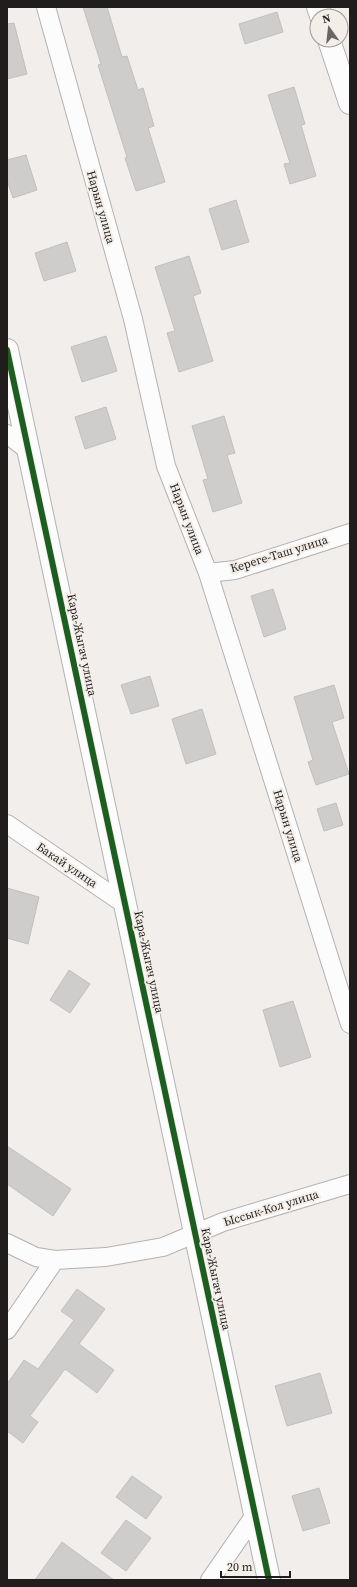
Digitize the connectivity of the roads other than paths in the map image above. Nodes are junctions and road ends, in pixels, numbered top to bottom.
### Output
1 (46, 7) edge
2 (332, 48) edge
3 (350, 103) edge
4 (7, 350) edge
5 (7, 434) edge
6 (29, 451) junction
7 (350, 533) edge
8 (208, 573) junction
9 (7, 824) edge
10 (126, 905) junction
11 (350, 1024) edge
12 (350, 1184) edge
13 (195, 1235) junction
14 (7, 1243) edge
15 (55, 1260) junction
16 (7, 1330) edge
17 (255, 1515) junction
18 (210, 1580) edge
19 (269, 1580) edge

1 - 8 street, Нарын улица
2 - 3 street
4 - 6 street, Кара-Жыгач улица
5 - 6 street
6 - 10 street, Кара-Жыгач улица
7 - 8 street, Кереге-Таш улица
8 - 11 street, Нарын улица
9 - 10 street, Бакай улица
10 - 13 street, Кара-Жыгач улица
12 - 13 street, Ыссык-Кол улица
13 - 15 street, Ыссык-Кол улица
13 - 17 street, Кара-Жыгач улица
14 - 15 street, Ыссык-Кол улица
15 - 16 street
17 - 18 street
17 - 19 street, Кара-Жыгач улица

